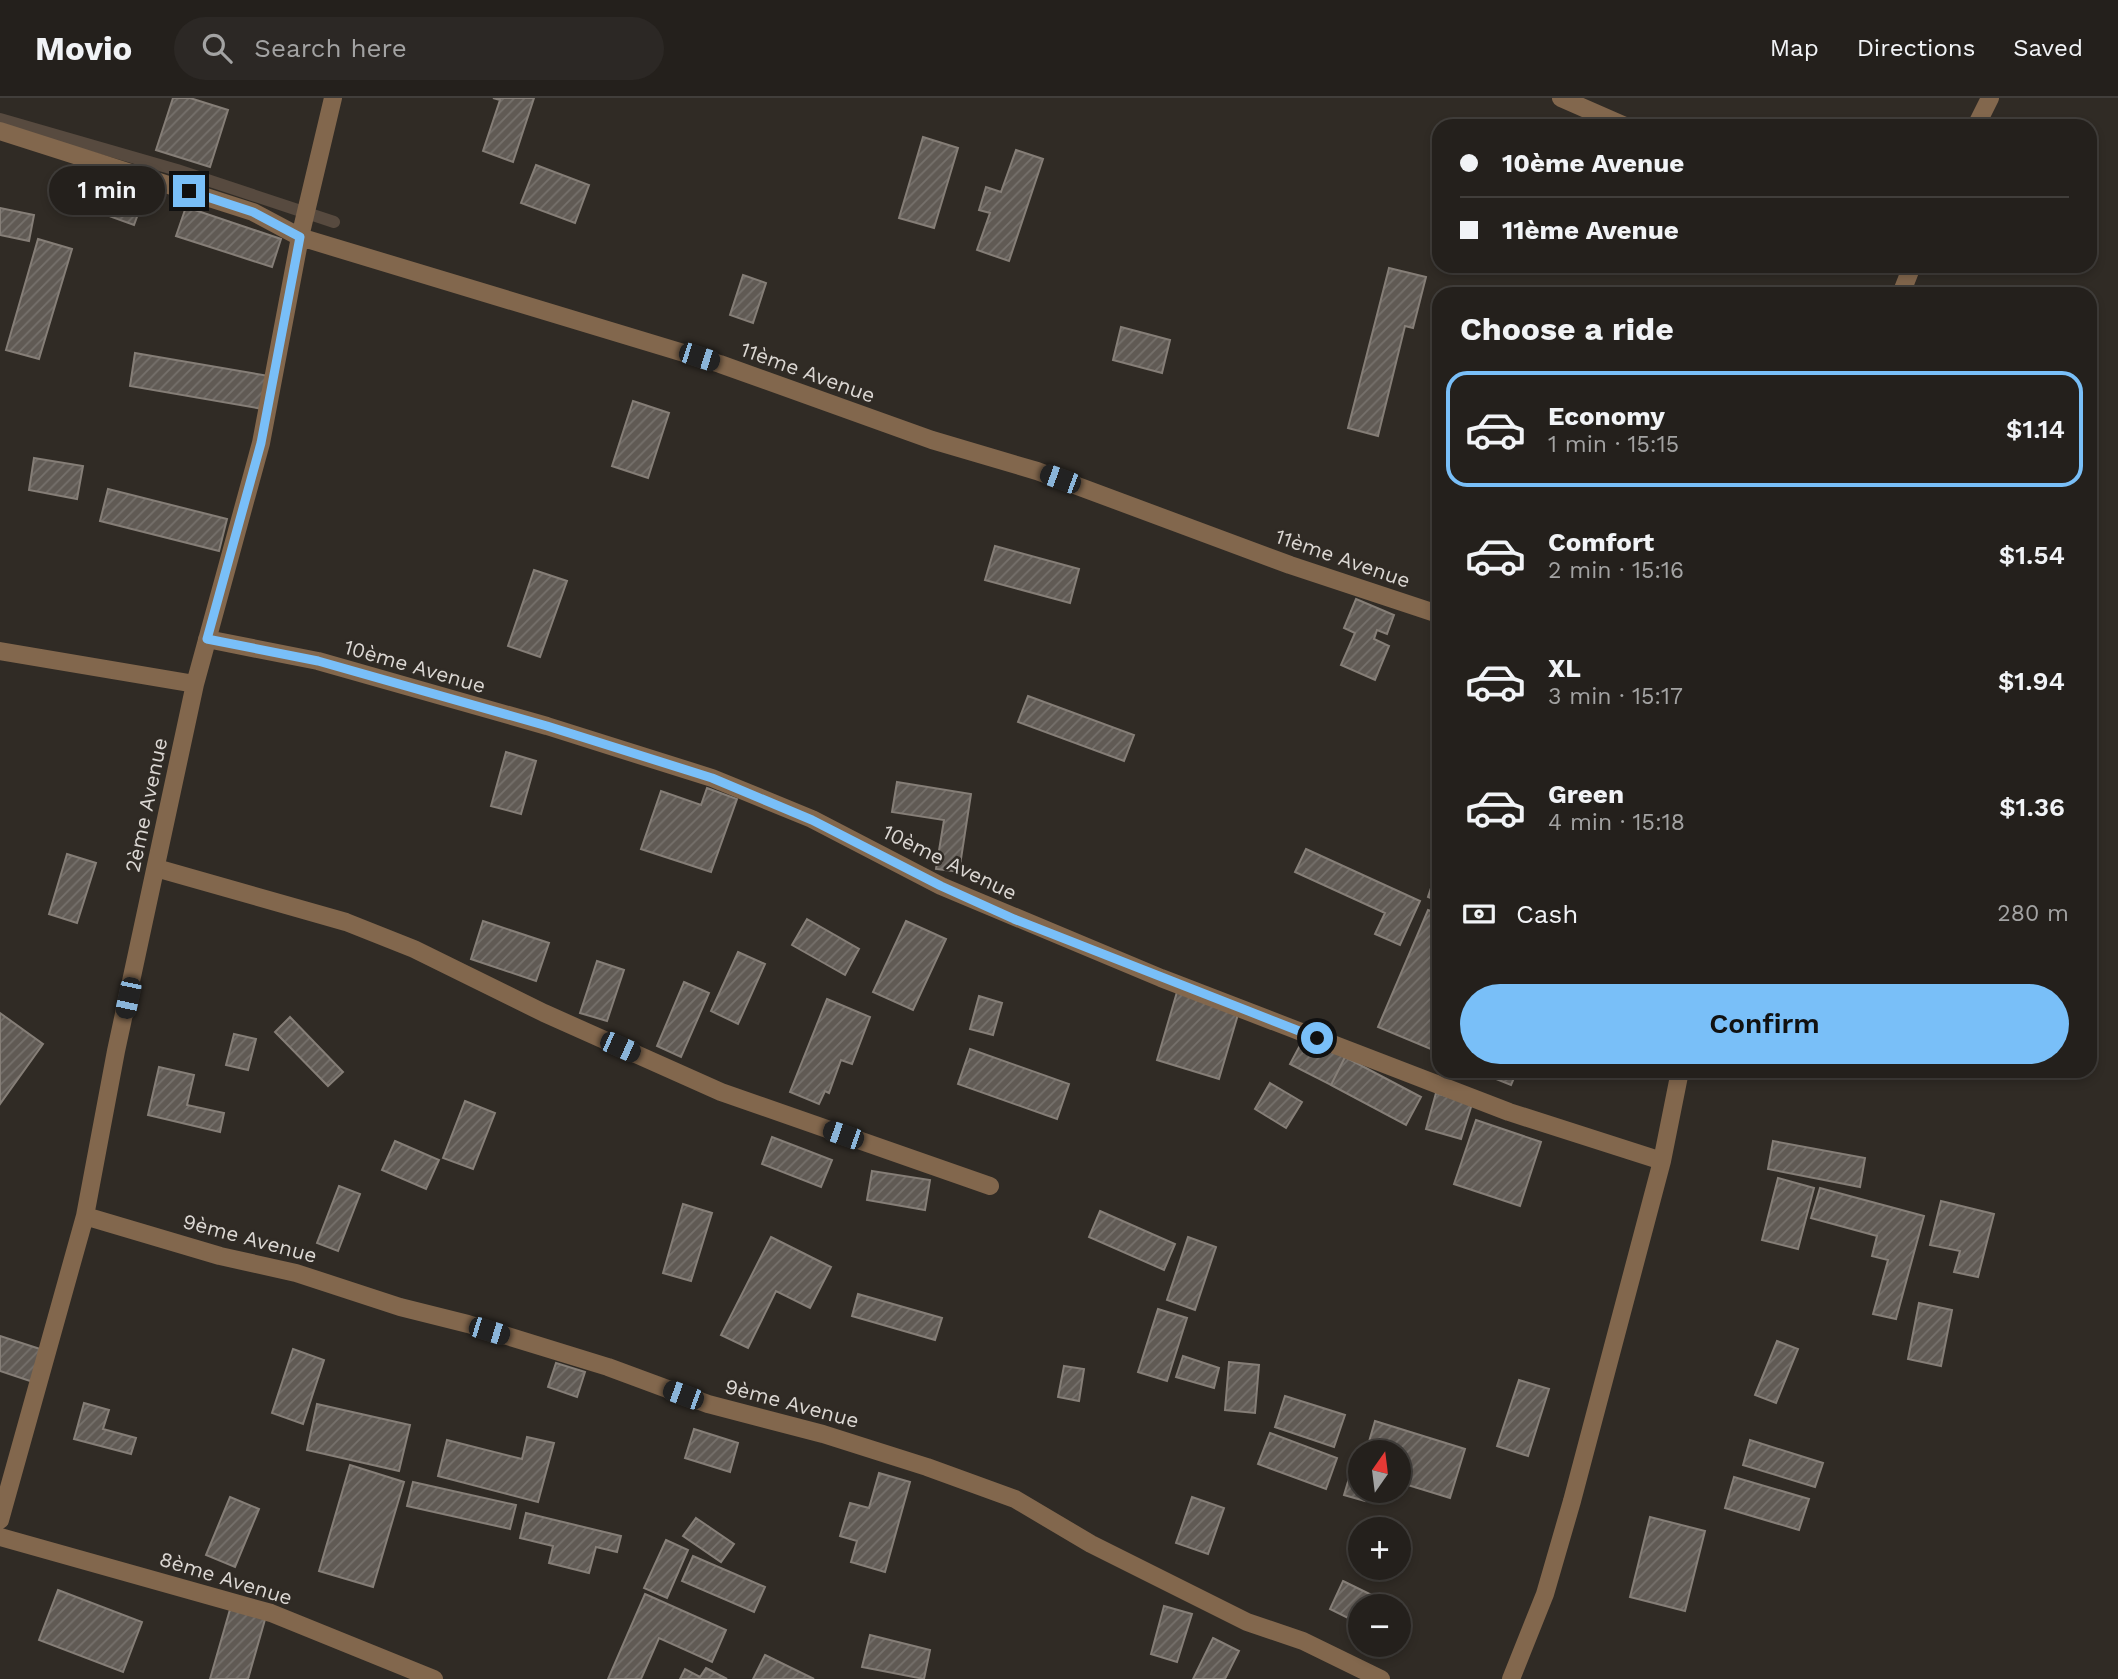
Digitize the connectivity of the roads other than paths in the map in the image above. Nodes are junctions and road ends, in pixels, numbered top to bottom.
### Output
1 (333, 98) edge
2 (1561, 98) edge
3 (1990, 98) edge
4 (1609, 119) edge
5 (1980, 119) edge
6 (0, 131) edge
7 (300, 237) junction
8 (1432, 612) edge
9 (207, 639) junction
10 (0, 651) edge
11 (195, 684) junction
12 (156, 868) junction
13 (1679, 1078) edge
14 (1662, 1161) junction
15 (990, 1186) dead end
16 (85, 1216) junction
17 (0, 1520) edge
18 (0, 1537) edge
19 (434, 1679) edge
20 (1381, 1679) edge
21 (1511, 1679) edge

1 - 7 street, 2ème Avenue
2 - 4 street
3 - 5 street
6 - 7 street, 11ème Avenue
7 - 8 street, 11ème Avenue
7 - 9 street, 2ème Avenue
9 - 11 street, 2ème Avenue
9 - 14 street, 10ème Avenue
10 - 11 street
11 - 12 street, 2ème Avenue
12 - 15 street
12 - 16 street, 2ème Avenue
13 - 14 street
14 - 21 street
16 - 17 street, 2ème Avenue
16 - 20 street, 9ème Avenue
18 - 19 street, 8ème Avenue

